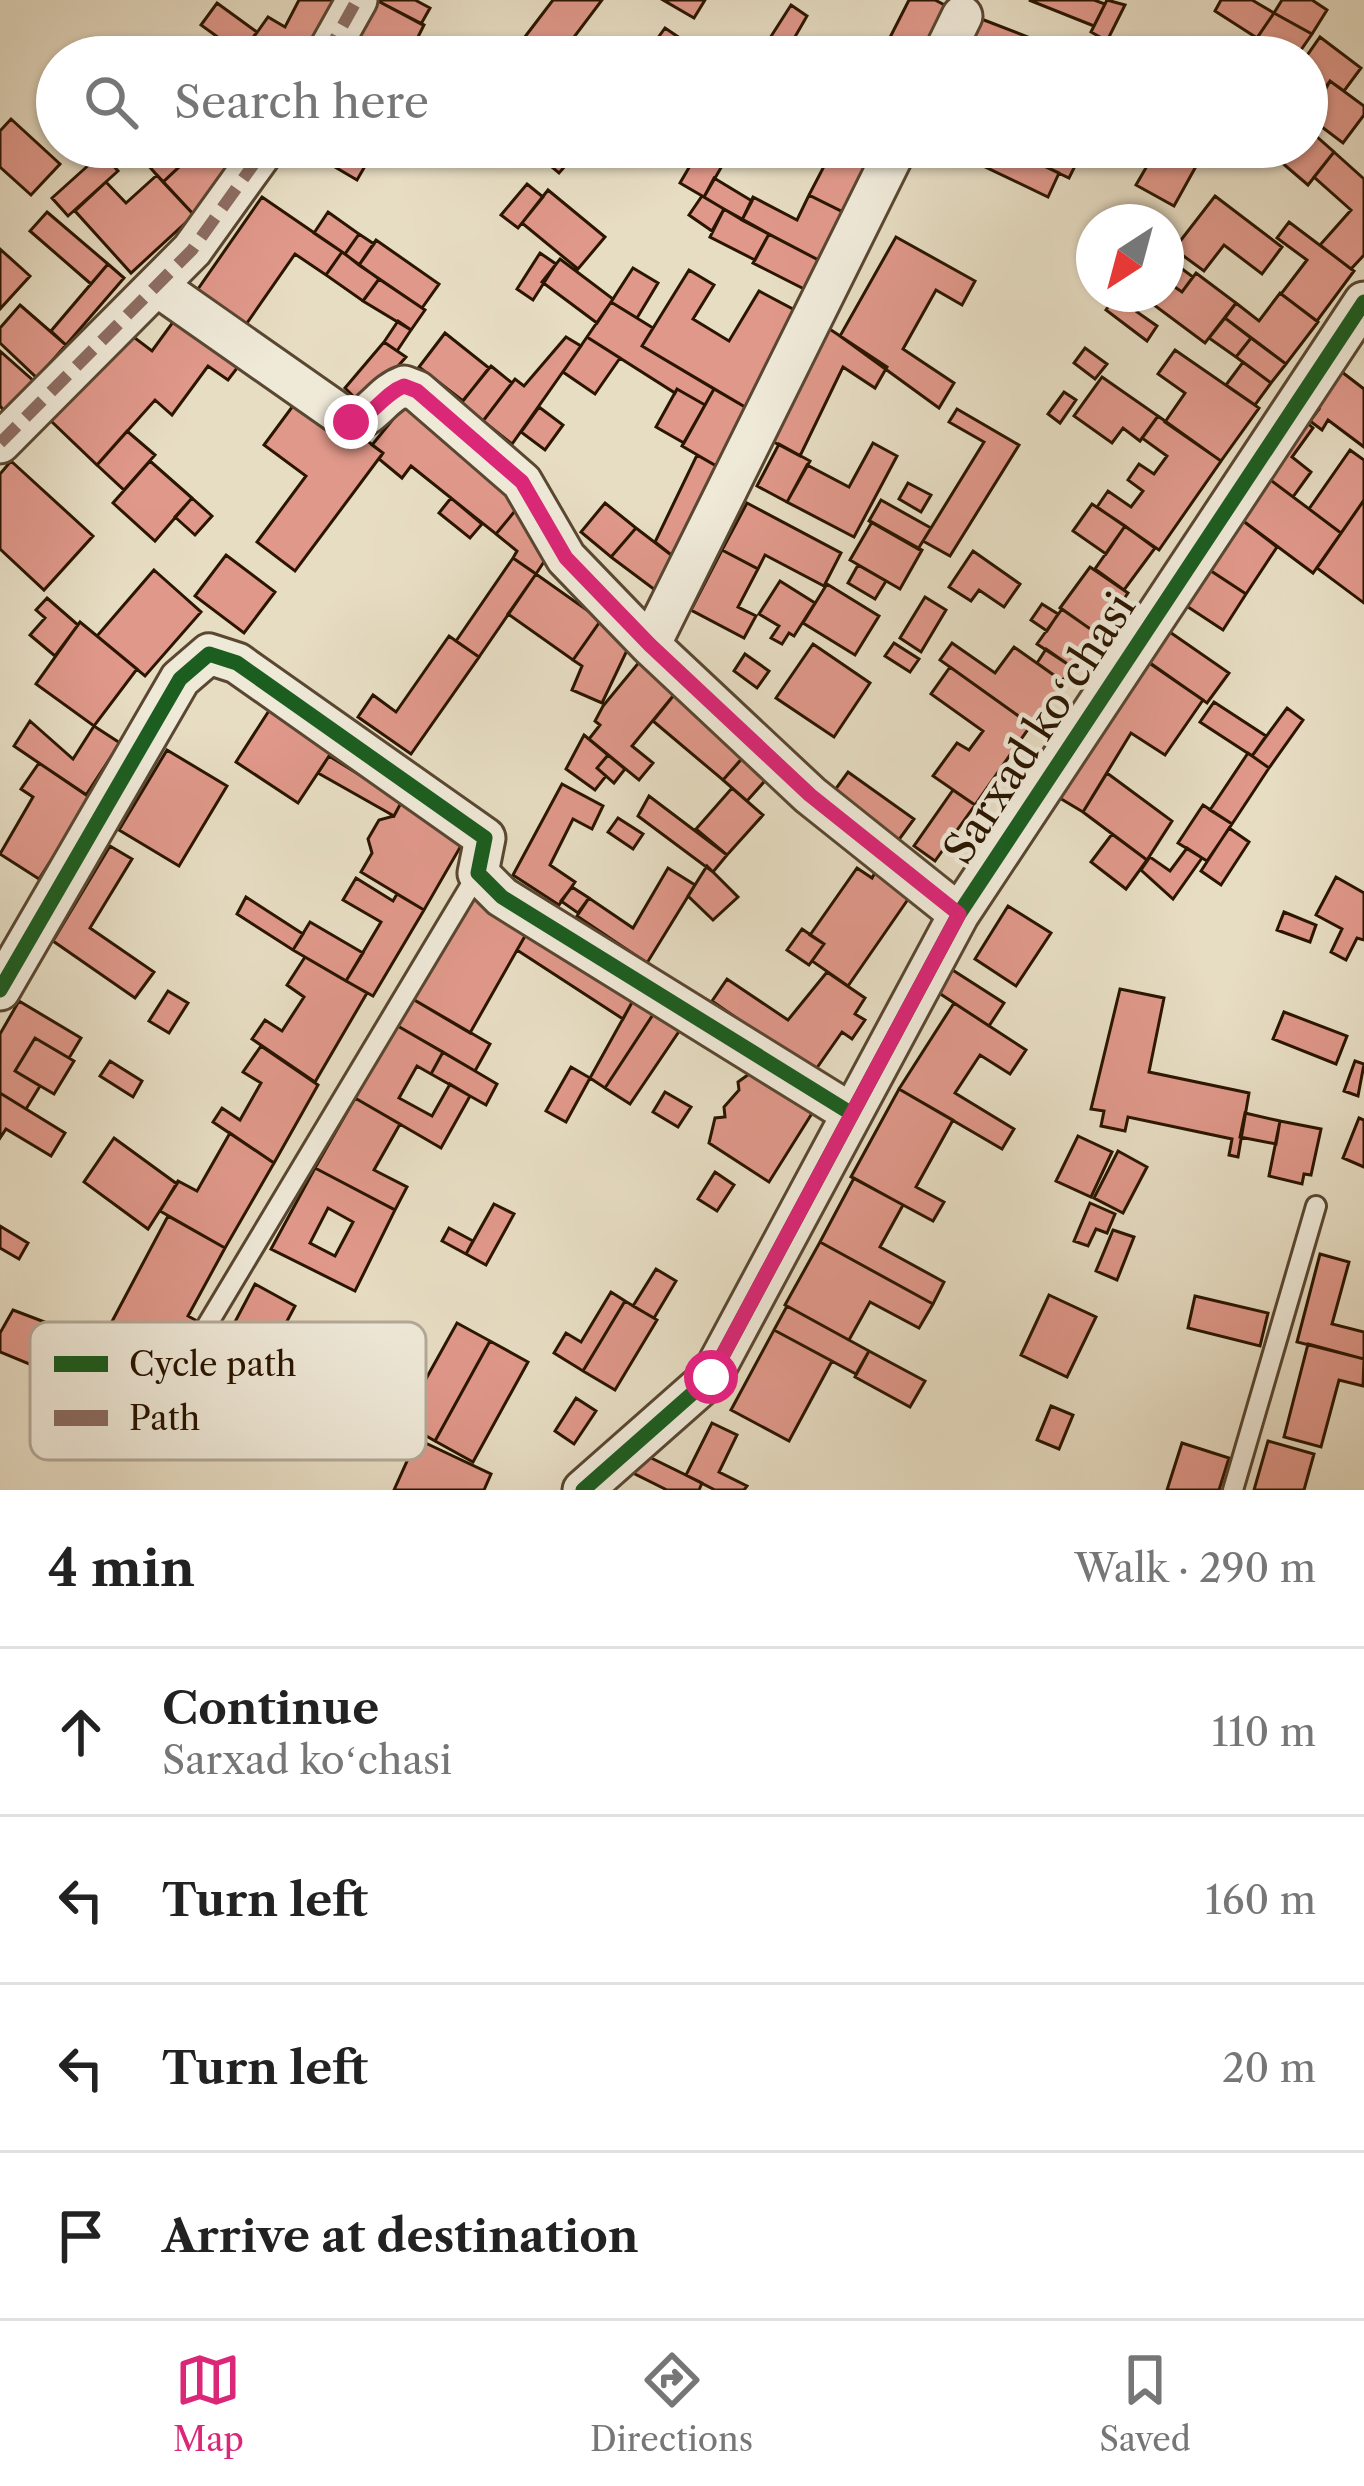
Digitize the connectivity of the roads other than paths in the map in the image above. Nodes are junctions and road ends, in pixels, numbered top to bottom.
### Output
1 (357, 0) edge
2 (962, 16) dead end
3 (337, 36) edge
4 (952, 36) edge
5 (251, 168) edge
6 (887, 168) edge
7 (157, 286) junction
8 (1364, 302) edge
9 (0, 443) edge
10 (650, 645) junction
11 (478, 873) junction
12 (959, 914) junction
13 (0, 990) edge
14 (852, 1114) junction
15 (1316, 1206) dead end
16 (209, 1322) edge
17 (583, 1490) edge
18 (1233, 1490) edge

1 - 3 street
2 - 4 street
5 - 7 street
6 - 10 street
7 - 9 street
7 - 10 street
8 - 12 street, Sarxad koʻchasi
10 - 12 street
11 - 13 street
11 - 14 street
11 - 16 lane
12 - 14 street, Sarxad koʻchasi
14 - 17 street, Sarxad koʻchasi
15 - 18 lane

